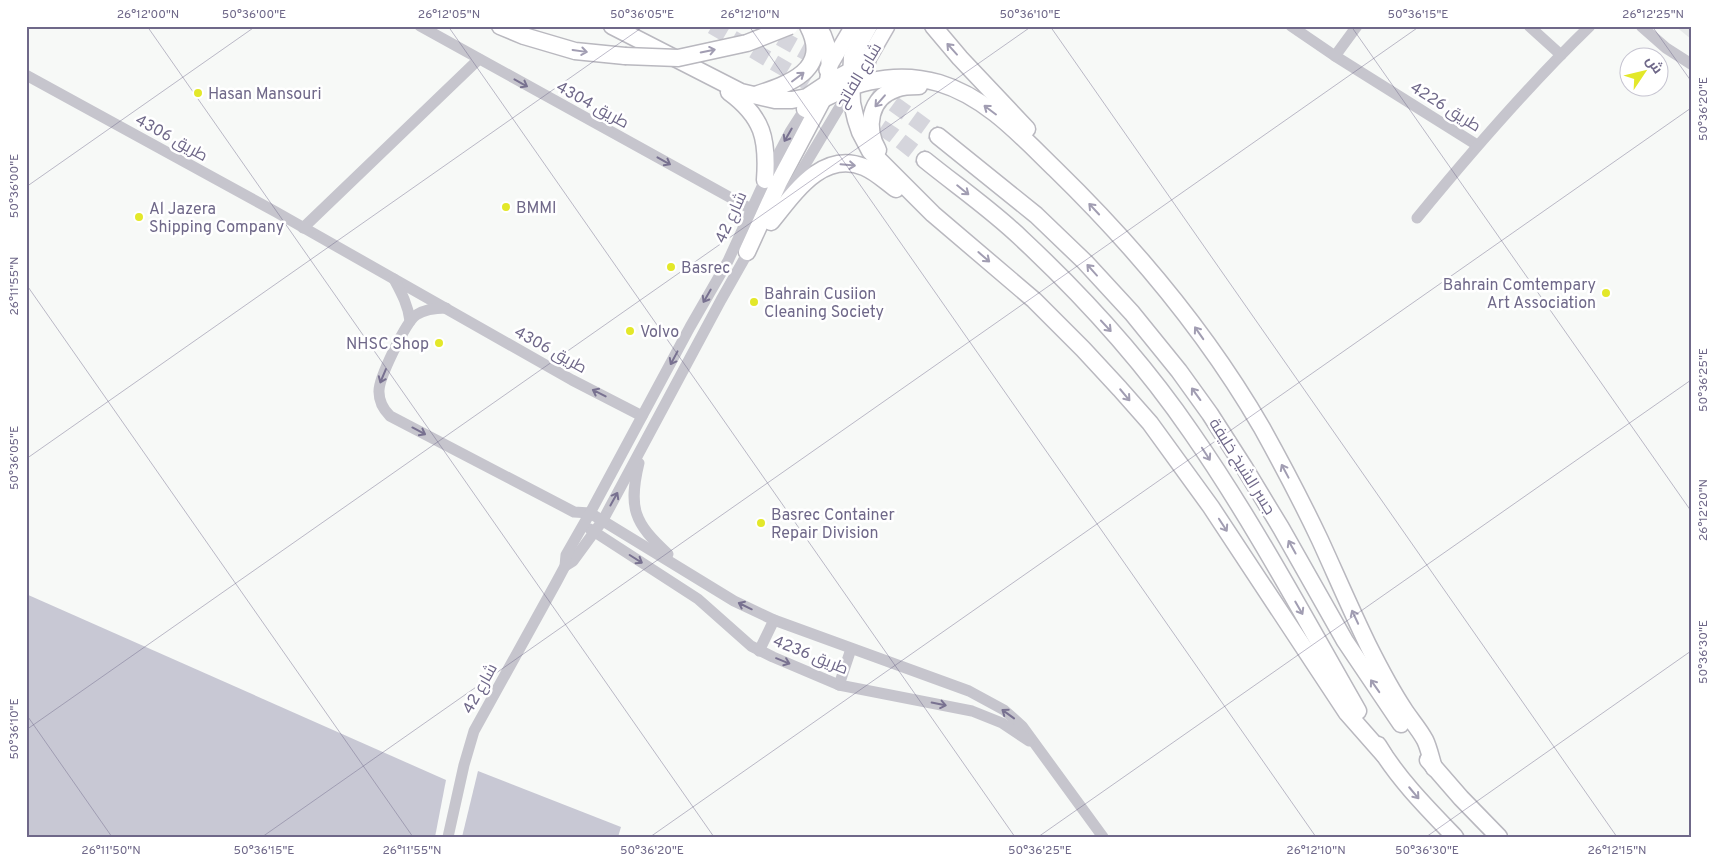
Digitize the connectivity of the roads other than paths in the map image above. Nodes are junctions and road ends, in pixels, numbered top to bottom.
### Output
1 (420, 26) edge
2 (500, 26) edge
3 (612, 26) edge
4 (790, 26) edge
5 (808, 26) edge
6 (818, 26) edge
7 (853, 26) edge
8 (869, 26) edge
9 (887, 26) edge
10 (933, 26) edge
11 (1291, 26) edge
12 (1357, 26) edge
13 (1530, 26) edge
14 (1590, 26) edge
15 (1641, 26) edge
16 (1561, 54) junction
17 (1335, 56) junction
18 (479, 59) junction
19 (867, 62) junction
20 (831, 63) junction
21 (1691, 64) edge
22 (851, 70) junction
23 (702, 73) junction
24 (26, 75) edge
25 (828, 83) junction
26 (942, 84) junction
27 (851, 88) junction
28 (753, 96) junction
29 (818, 97) junction
30 (805, 109) joint
31 (829, 123) joint
32 (938, 136) tunnel mouth
33 (1477, 145) junction
34 (925, 160) tunnel mouth
35 (890, 171) junction
36 (1064, 178) junction
37 (764, 180) junction
38 (751, 209) junction
39 (933, 214) junction
40 (1418, 218) dead end
41 (771, 222) junction
42 (303, 228) junction
43 (748, 252) junction
44 (393, 278) junction
45 (446, 308) junction
46 (697, 315) junction
47 (410, 321) junction
48 (710, 322) junction
49 (642, 416) junction
50 (643, 447) junction
51 (574, 512) junction
52 (590, 513) junction
53 (603, 520) junction
54 (583, 525) junction
55 (595, 533) junction
56 (565, 566) junction
57 (686, 570) junction
58 (774, 620) junction
59 (851, 649) junction
60 (759, 651) junction
61 (839, 685) junction
62 (1041, 750) junction
63 (1384, 755) junction
64 (1434, 768) junction
65 (448, 837) edge
66 (1103, 837) edge
67 (1455, 837) edge
68 (1499, 837) edge

1 - 18 street, طريق 4304
2 -> 4 highway, bridge
3 - 23 highway
28 -> 5 highway
6 - 20 highway
7 - 20 main road, شارع الفاتح
8 - 22 highway
9 - 19 main road, شارع الفاتح
36 -> 10 highway
11 - 17 street, طريق 4226
12 - 17 street
13 - 16 street
14 - 16 street, طريق 4226
15 - 21 street
16 - 33 street, طريق 4226
17 - 33 street, طريق 4226
18 -> 38 street, طريق 4304
18 - 42 street
19 - 22 highway
19 - 27 main road, شارع الفاتح
20 - 25 highway
20 - 29 main road, شارع الفاتح
22 - 25 highway
22 - 27 highway
23 - 28 highway
23 - 37 highway
24 - 42 street, طريق 4306
25 - 29 highway
26 - 27 highway
26 -> 35 highway
36 -> 26 highway
27 - 29 highway
27 - 31 street, شارع الفاتح
27 - 35 highway
28 - 29 highway
29 - 30 highway
29 - 43 highway
30 -> 37 street, شارع 42
31 - 41 street, شارع 42
64 -> 32 highway, جسر الشيخ خليفة
33 - 40 street
34 -> 63 highway, جسر الشيخ خليفة
35 - 39 highway
64 -> 36 highway
37 - 38 street, شارع 42
38 -> 46 street, شارع 42
41 -> 39 highway
39 -> 63 highway
41 - 43 street, شارع 42
42 - 44 street, طريق 4306
43 - 48 street, شارع 42
44 - 45 street, طريق 4306
44 - 47 street
45 - 47 street
49 -> 45 street, طريق 4306
46 - 48 street
46 -> 49 street, شارع 42
47 -> 51 street
48 - 50 street, شارع 42
49 - 52 street, شارع 42
53 -> 50 street, شارع 42
50 - 57 street
51 - 52 street
51 - 54 street
52 - 53 street
52 - 54 street, شارع 42
53 - 55 street, شارع 42
53 - 57 street, طريق 4236
54 - 55 street
54 - 56 street, شارع 42
55 - 56 street, شارع 42
55 -> 60 street, طريق 4236
56 - 65 street, شارع 42
58 -> 57 street, طريق 4236
58 - 59 street, طريق 4236
58 - 60 street
59 - 61 street
62 -> 59 street, طريق 4236
60 -> 61 street, طريق 4236
61 -> 62 street, طريق 4236
62 - 66 street, طريق 4236
63 -> 67 highway, جسر الشيخ خليفة
64 - 68 highway, جسر الشيخ خليفة

